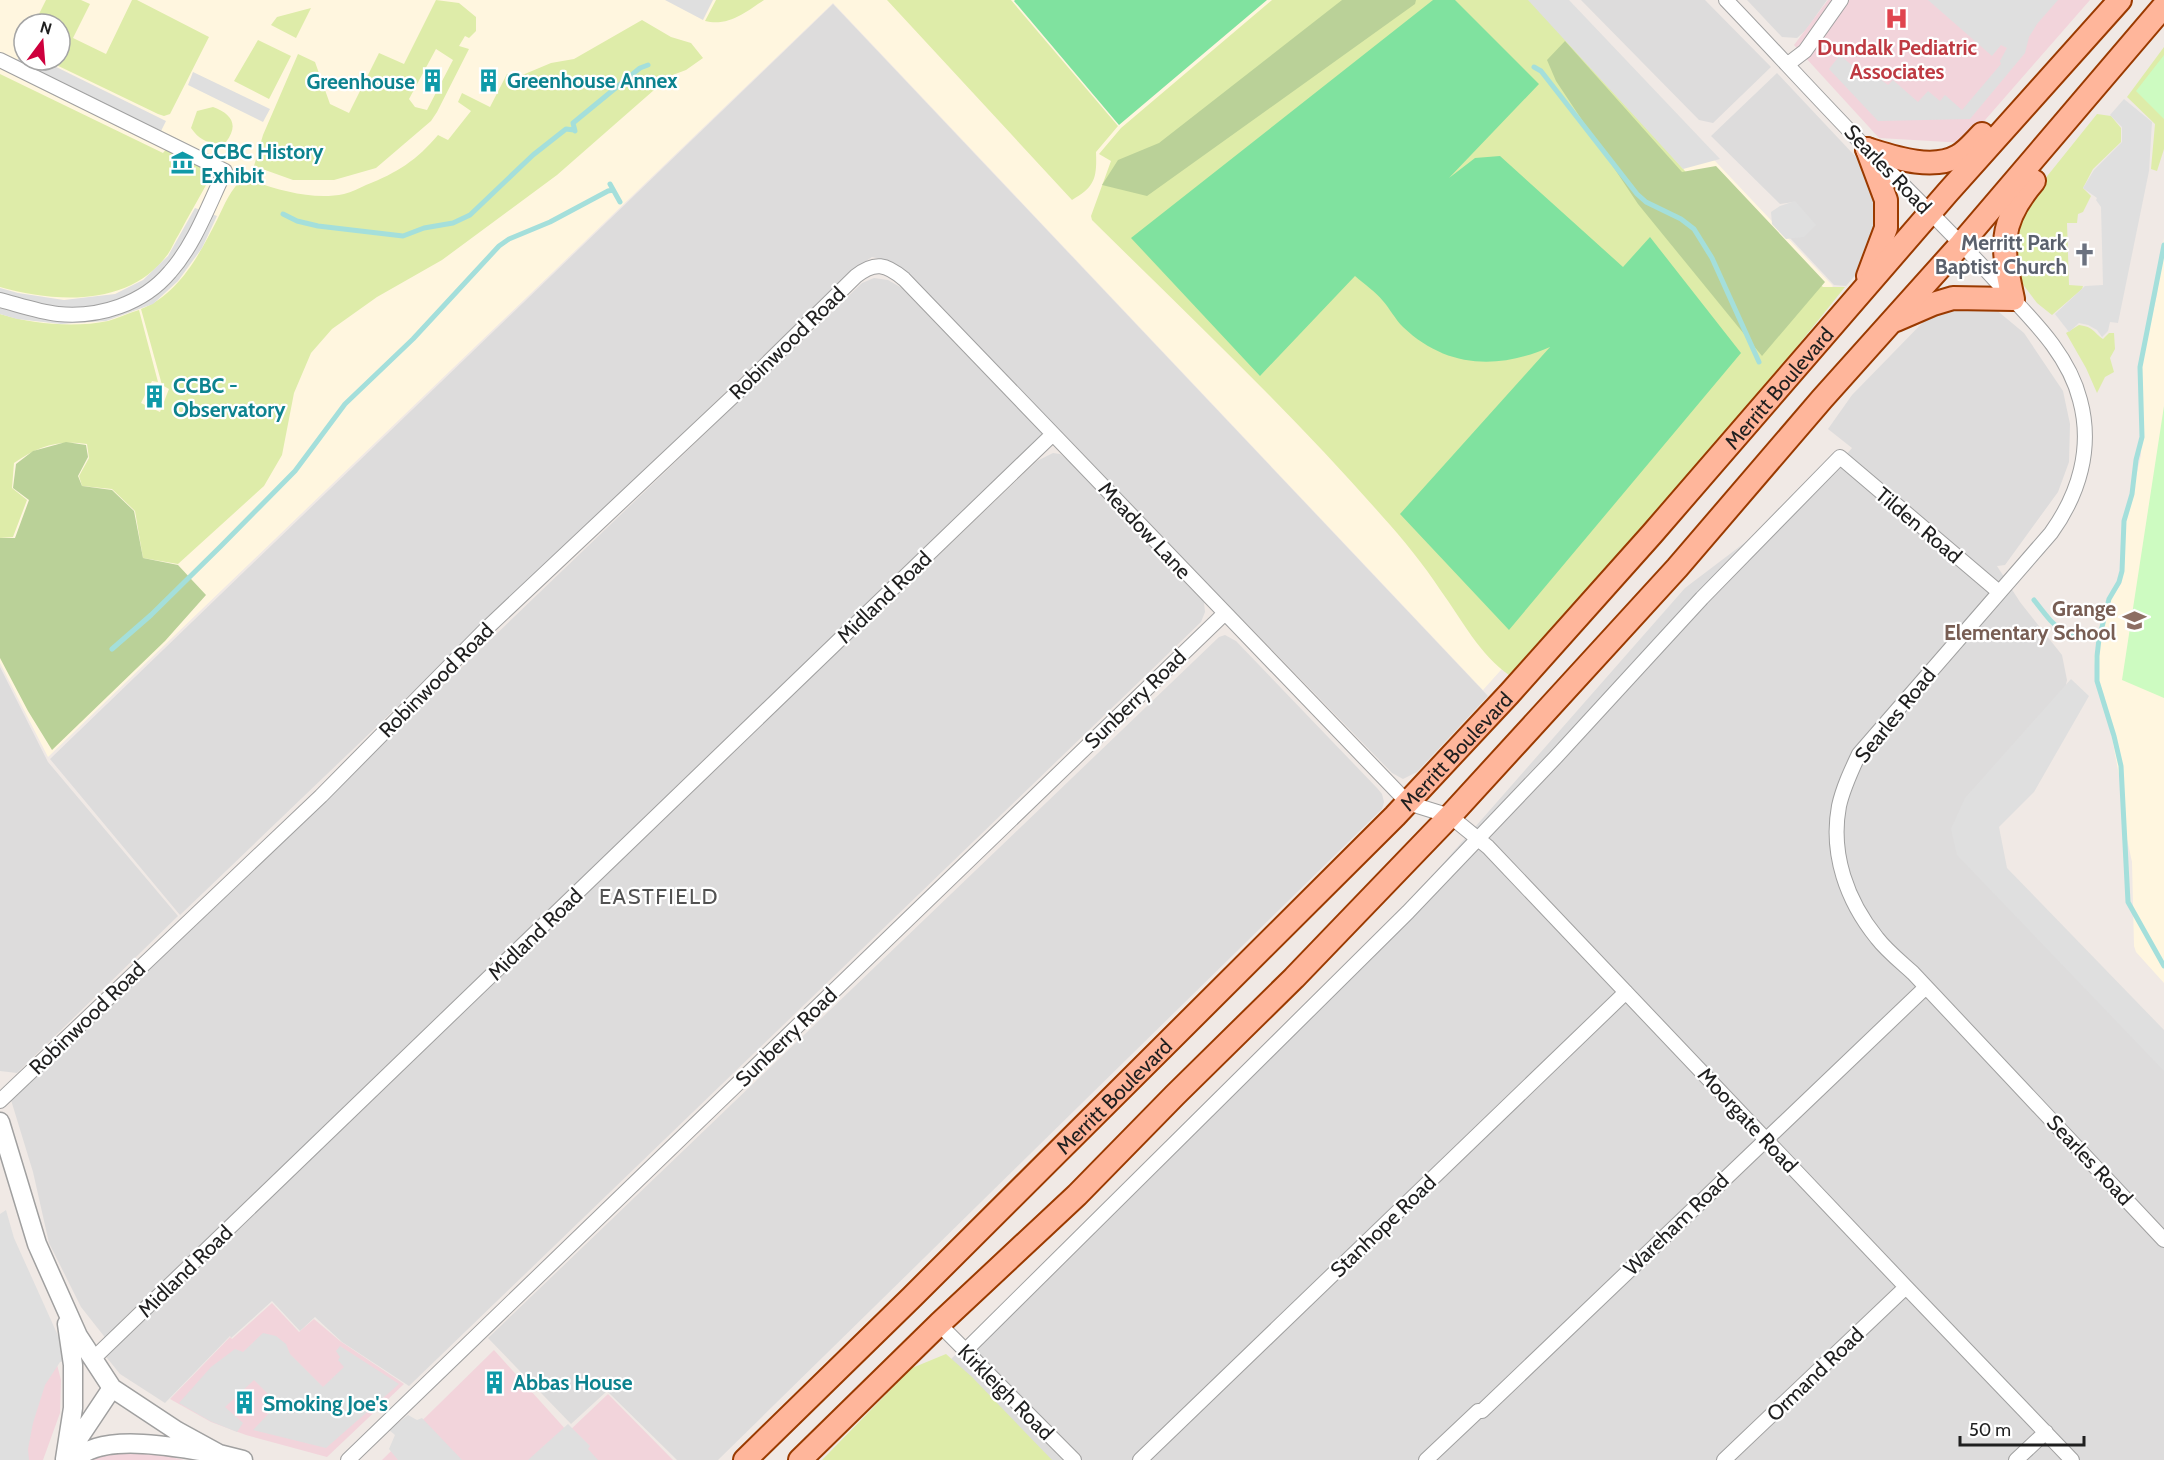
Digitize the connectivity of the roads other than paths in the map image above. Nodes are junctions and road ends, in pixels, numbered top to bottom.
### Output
1 (1726, 0) edge
2 (1841, 0) edge
3 (2116, 5) edge
4 (2164, 6) edge
5 (0, 60) edge
6 (1788, 64) junction
7 (2068, 119) junction
8 (1867, 149) junction
9 (1930, 213) junction
10 (1961, 244) junction
11 (877, 266) joint
12 (1861, 294) junction
13 (2013, 299) junction
14 (0, 300) edge
15 (1890, 323) junction
16 (1053, 434) junction
17 (1999, 592) junction
18 (1224, 614) junction
19 (1408, 803) junction
20 (1450, 816) junction
21 (1479, 838) junction
22 (1926, 987) junction
23 (1626, 992) junction
24 (0, 1101) edge
25 (0, 1122) edge
26 (1766, 1139) junction
27 (2164, 1240) edge
28 (1906, 1287) junction
29 (65, 1310) junction
30 (939, 1323) junction
31 (966, 1350) junction
32 (93, 1359) junction
33 (112, 1388) junction
34 (2046, 1432) junction
35 (219, 1454) junction
36 (68, 1460) edge
37 (243, 1460) edge
38 (348, 1460) edge
39 (745, 1460) edge
40 (800, 1460) edge
41 (1074, 1460) edge
42 (1140, 1460) edge
43 (1426, 1460) edge
44 (1724, 1460) edge
45 (2016, 1460) edge
46 (2072, 1460) edge

1 - 6 street, Searles Road
2 - 6 street
3 - 8 main road
3 - 9 main road, Merritt Boulevard
4 - 7 main road, Merritt Boulevard
5 - 14 street
6 - 8 street, Searles Road
7 - 10 main road, Merritt Boulevard
7 - 13 main road
8 - 9 street, Searles Road
8 - 12 main road
9 - 10 street, Searles Road
9 - 12 main road, Merritt Boulevard
10 - 13 street, Searles Road
10 - 15 main road, Merritt Boulevard
11 - 16 street, Meadow Lane
11 - 24 street, Robinwood Road
12 - 19 main road, Merritt Boulevard
13 - 15 main road
13 - 17 street, Searles Road
15 - 20 main road, Merritt Boulevard
16 - 18 street, Meadow Lane
16 - 32 street, Midland Road
17 - 21 street, Tilden Road
17 - 22 street, Searles Road
18 - 19 street, Meadow Lane
18 - 38 street, Sunberry Road
19 - 20 street, Moorgate Road
19 - 39 main road, Merritt Boulevard
20 - 21 street, Moorgate Road
20 - 30 main road, Merritt Boulevard
21 - 23 street, Moorgate Road
21 - 31 street
22 - 26 street, Wareham Road
22 - 27 street, Searles Road
23 - 26 street, Moorgate Road
23 - 42 street, Stanhope Road
25 - 29 street
26 - 28 street, Moorgate Road
26 - 43 street, Wareham Road
28 - 34 street, Moorgate Road
28 - 44 street, Ormand Road
29 - 32 street
29 - 36 street
30 - 31 street, Kirkleigh Road
30 - 40 main road, Merritt Boulevard
31 - 41 street, Kirkleigh Road
32 - 33 street
33 - 35 street
33 - 36 street
34 - 45 street
34 - 46 street, Moorgate Road
35 - 36 street
35 - 37 street

